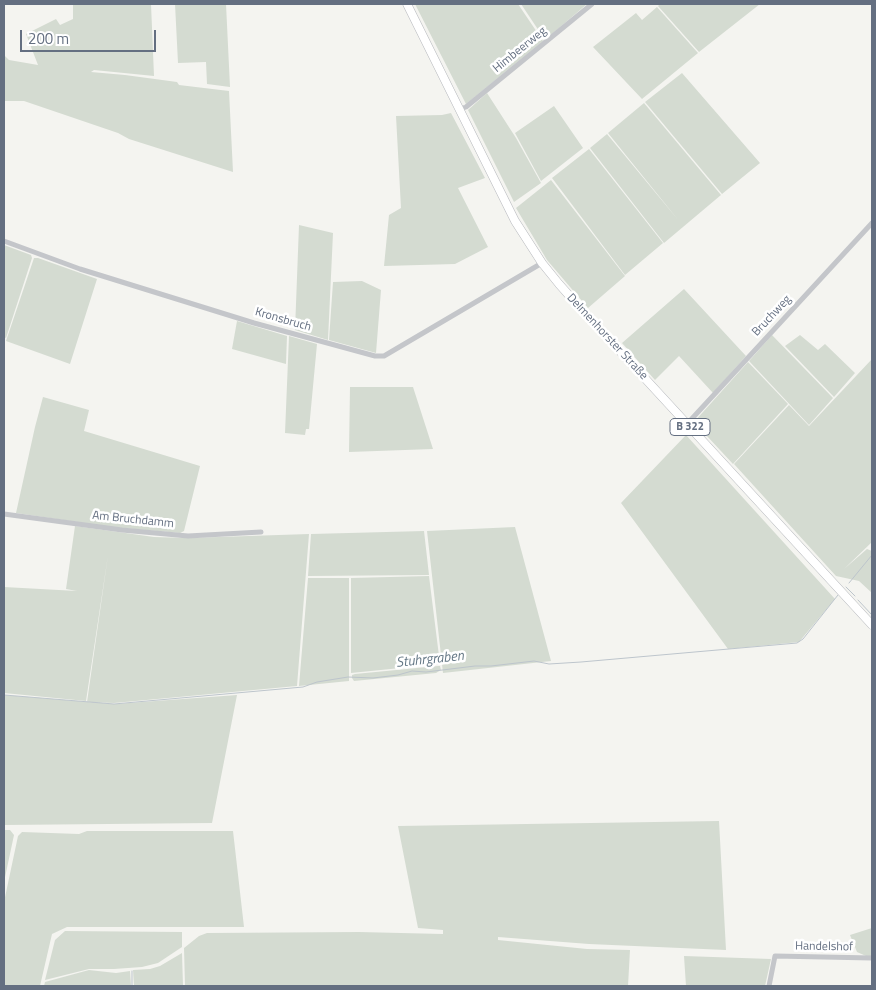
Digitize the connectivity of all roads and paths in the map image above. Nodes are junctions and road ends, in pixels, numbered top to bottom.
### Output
1 (407, 4) edge
2 (592, 4) edge
3 (460, 109) junction
4 (872, 223) edge
5 (4, 241) edge
6 (542, 262) junction
7 (688, 424) junction
8 (4, 514) edge
9 (261, 532) dead end
10 (872, 625) edge
11 (872, 958) edge
12 (769, 986) edge

1 - 3 main road, Delmenhorster Straße / B 322
2 - 3 street, Himbeerweg
3 - 6 main road, Delmenhorster Straße / B 322
4 - 7 street, Bruchweg
5 - 6 street, Kronsbruch
6 - 7 main road, Delmenhorster Straße / B 322
7 - 10 main road, Delmenhorster Straße / B 322
8 - 9 street, Am Bruchdamm
11 - 12 street, Handelshof

